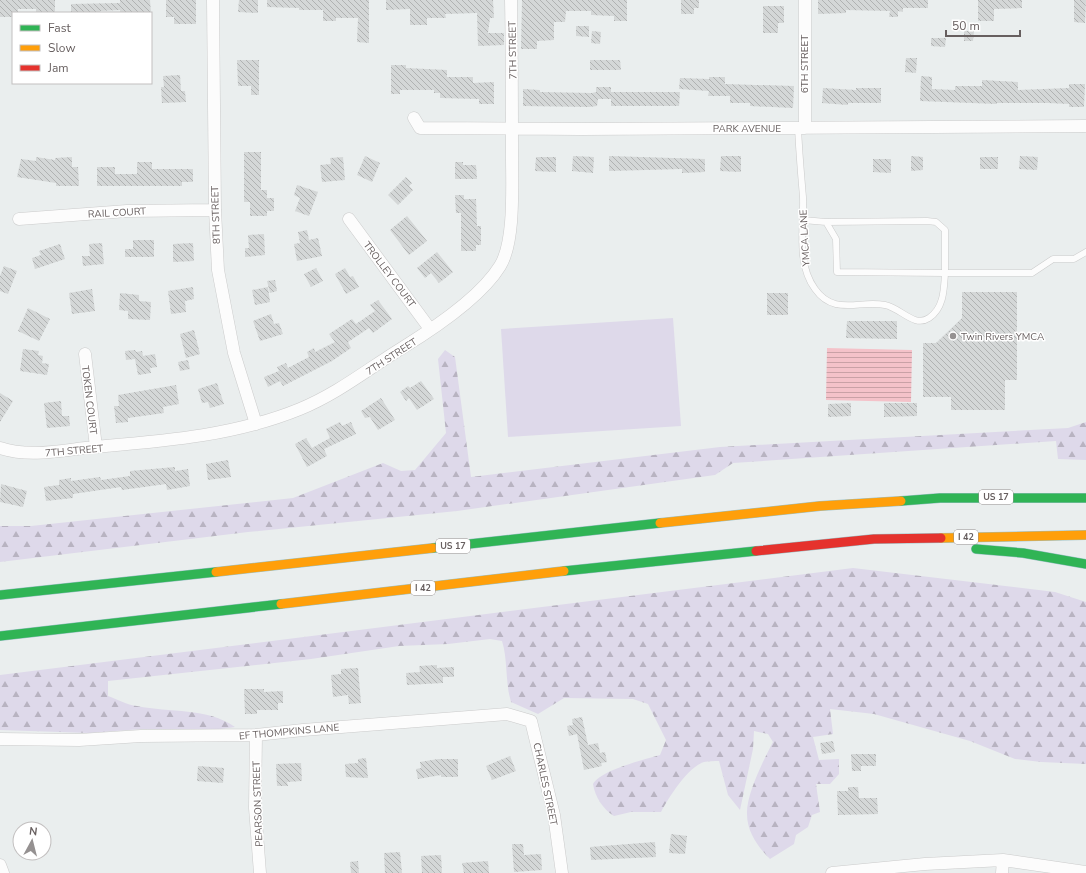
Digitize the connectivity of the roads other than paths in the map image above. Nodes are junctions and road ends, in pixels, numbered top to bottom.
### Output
1 (213, 0) edge
2 (511, 0) edge
3 (805, 0) edge
4 (414, 118) dead end
5 (1086, 126) edge
6 (801, 128) junction
7 (512, 129) junction
8 (215, 210) junction
9 (19, 219) dead end
10 (349, 219) dead end
11 (803, 220) junction
12 (826, 222) junction
13 (1086, 252) edge
14 (944, 274) junction
15 (430, 329) junction
16 (85, 354) dead end
17 (256, 424) junction
18 (96, 447) junction
19 (0, 448) edge
20 (991, 489) dead end
21 (940, 498) junction
22 (1086, 498) edge
23 (1086, 535) edge
24 (845, 542) junction
25 (948, 547) dead end
26 (969, 548) dead end
27 (1086, 564) edge
28 (0, 595) edge
29 (0, 636) edge
30 (507, 714) joint
31 (256, 735) junction
32 (0, 739) edge
33 (1003, 860) junction
34 (0, 865) edge
35 (895, 870) edge
36 (1086, 872) edge
37 (3, 873) edge
38 (260, 873) edge
39 (562, 873) edge
40 (832, 873) edge
41 (1002, 873) edge

1 - 8 street, 8TH STREET
2 - 7 street, 7TH STREET
3 - 6 street, 6TH STREET
4 - 7 street, PARK AVENUE
5 - 6 street, PARK AVENUE
6 - 7 street, PARK AVENUE
6 - 11 lane, YMCA LANE
7 - 15 street, 7TH STREET
8 - 9 street, RAIL COURT
8 - 17 street, 8TH STREET
10 - 15 street, TROLLEY COURT
11 - 12 lane
11 - 14 lane, YMCA LANE
12 - 14 lane
12 - 14 lane
13 - 14 lane
15 - 17 street, 7TH STREET
16 - 18 street, TOKEN COURT
17 - 18 street, 7TH STREET
18 - 19 street, 7TH STREET
20 - 21 highway
21 - 22 highway, US 17
21 - 28 highway, US 17
23 - 24 highway, I 42
24 - 25 highway
24 - 29 highway, I 42
26 - 27 highway
30 - 31 street, EF THOMPKINS LANE
30 - 39 street, CHARLES STREET
31 - 32 street, EF THOMPKINS LANE
31 - 38 street, PEARSON STREET
33 - 35 street
33 - 36 street
33 - 41 street
34 - 37 street
35 - 40 street

